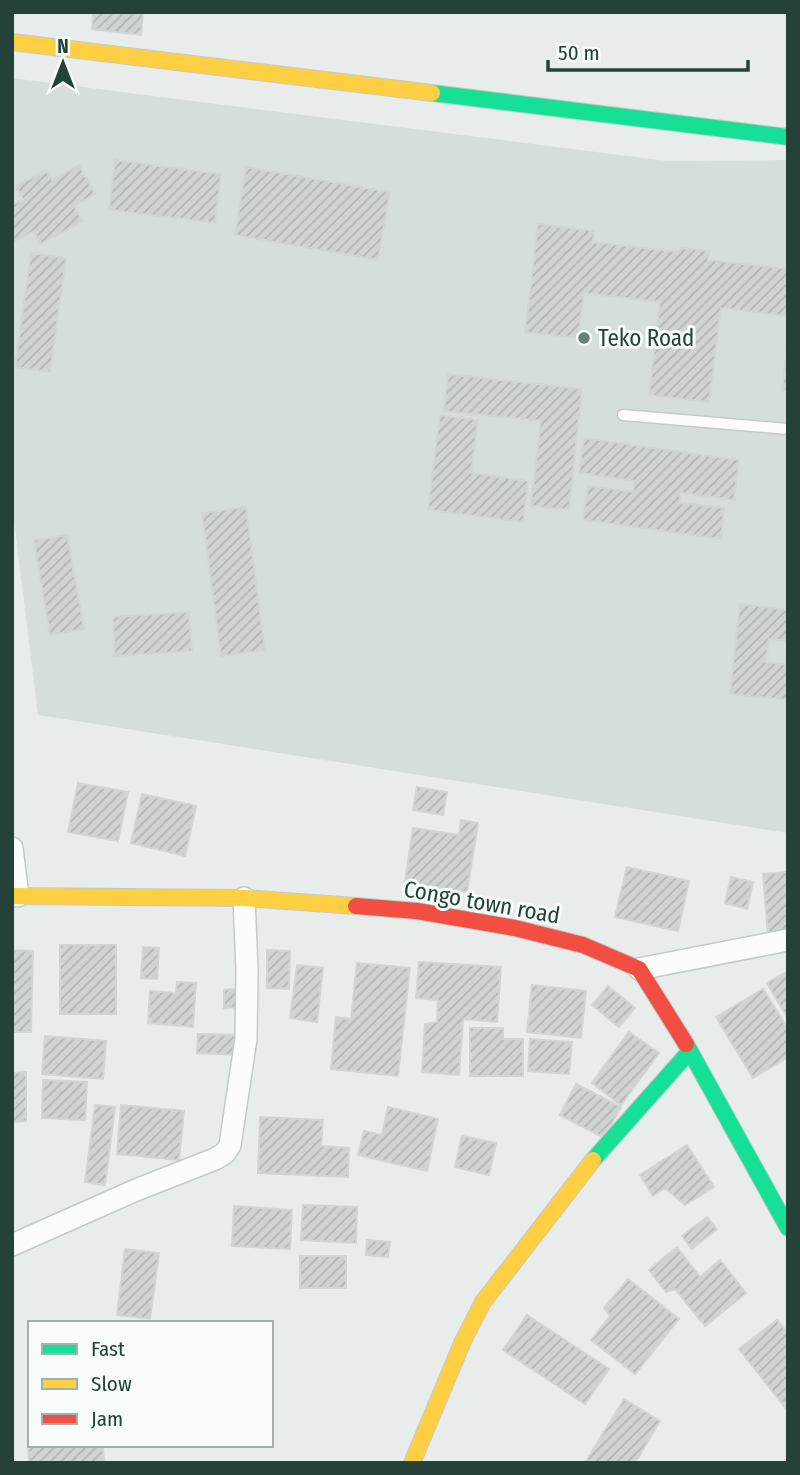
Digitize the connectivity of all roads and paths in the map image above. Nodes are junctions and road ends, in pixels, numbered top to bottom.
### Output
1 (12, 42) edge
2 (788, 137) edge
3 (623, 415) dead end
4 (788, 429) edge
5 (12, 848) edge
6 (15, 896) edge
7 (244, 898) junction
8 (788, 940) edge
9 (639, 969) junction
10 (690, 1051) junction
11 (788, 1228) edge
12 (12, 1245) edge
13 (412, 1463) edge

1 - 2 street
3 - 4 lane
5 - 6 street
6 - 7 street, Congo town road
7 - 9 street, Congo town road
7 - 12 street
8 - 9 street
9 - 10 street
10 - 11 street
10 - 13 street

